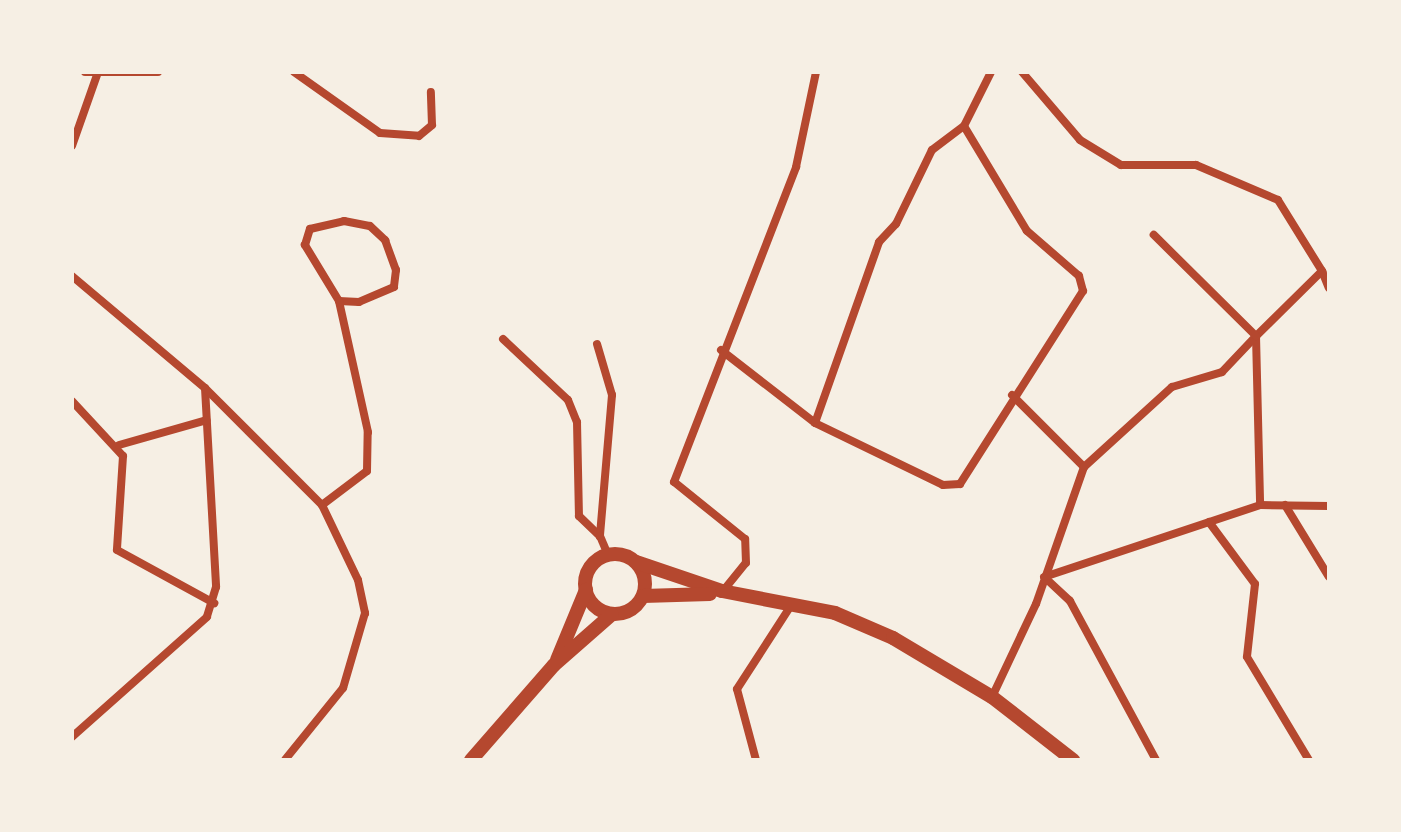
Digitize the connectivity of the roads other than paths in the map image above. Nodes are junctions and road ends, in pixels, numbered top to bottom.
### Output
1 (85, 72) edge
2 (158, 72) edge
3 (294, 72) edge
4 (816, 72) edge
5 (991, 72) edge
6 (1022, 72) edge
7 (98, 74) edge
8 (431, 92) dead end
9 (964, 126) junction
10 (72, 146) edge
11 (1154, 235) dead end
12 (1322, 271) junction
13 (72, 276) edge
14 (1329, 288) edge
15 (339, 301) junction
16 (1256, 336) junction
17 (503, 339) dead end
18 (597, 344) dead end
19 (721, 350) junction
20 (205, 388) junction
21 (1012, 395) junction
22 (72, 401) edge
23 (207, 420) junction
24 (815, 423) junction
25 (119, 445) junction
26 (1084, 467) junction
27 (322, 505) junction
28 (1260, 505) junction
29 (1285, 505) junction
30 (1329, 506) edge
31 (1209, 522) junction
32 (600, 536) junction
33 (608, 555) junction
34 (636, 562) junction
35 (1044, 577) junction
36 (1329, 577) edge
37 (586, 590) junction
38 (722, 591) junction
39 (738, 595) junction
40 (643, 596) junction
41 (214, 603) junction
42 (793, 604) junction
43 (612, 614) junction
44 (554, 665) junction
45 (992, 697) junction
46 (72, 737) edge
47 (285, 760) edge
48 (471, 760) edge
49 (756, 760) edge
50 (1073, 760) edge
51 (1156, 760) edge
52 (1309, 760) edge

1 - 7 street
2 - 7 street
3 - 8 street
4 - 19 street
5 - 9 street
6 - 12 street
7 - 10 street
9 - 21 street
9 - 24 street
11 - 16 street
12 - 14 street
12 - 16 street
13 - 20 street
15 - 15 street
15 - 27 street
16 - 26 street
16 - 28 street
17 - 32 street
18 - 32 street
19 - 24 street
19 - 38 street
20 - 23 street
20 - 27 street
21 - 24 street
21 - 26 street
22 - 25 street
23 - 25 street
23 - 41 street
25 - 41 street
26 - 35 street
27 - 47 street
28 - 29 street
28 - 31 street
29 - 30 street
29 - 36 street
31 - 35 street
31 - 52 street
32 - 33 street
33 - 34 street
33 - 37 street
34 - 38 street
34 - 40 street
35 - 45 street
35 - 51 street
37 - 43 street
37 - 44 street
38 - 39 street
39 - 40 street
39 - 42 street
40 - 43 street
41 - 46 street
42 - 45 street
42 - 49 street
43 - 44 street
44 - 48 street
45 - 50 street

